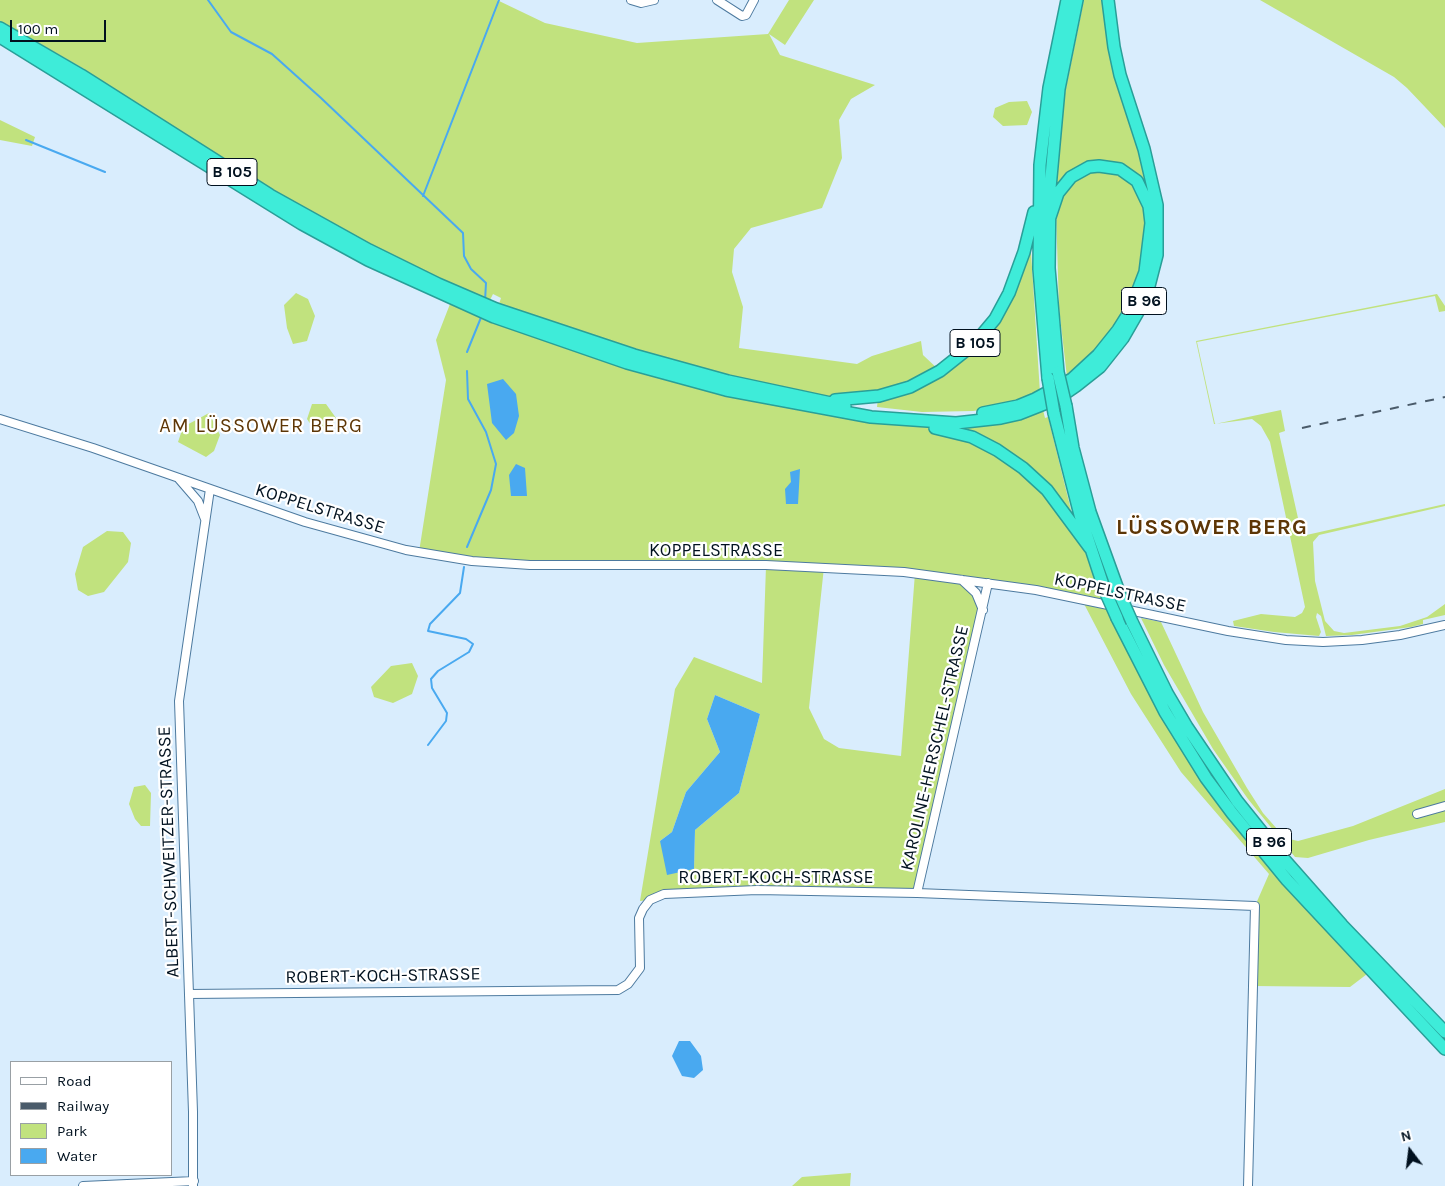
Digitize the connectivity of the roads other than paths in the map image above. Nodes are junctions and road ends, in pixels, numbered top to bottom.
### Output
1 (631, 0) edge
2 (654, 0) edge
3 (717, 0) edge
4 (754, 0) edge
5 (1067, 0) edge
6 (1078, 0) edge
7 (1108, 0) edge
8 (0, 28) edge
9 (0, 37) edge
10 (1039, 188) junction
11 (1049, 220) junction
12 (472, 303) junction
13 (495, 313) junction
14 (821, 401) junction
15 (884, 418) junction
16 (0, 419) edge
17 (179, 479) junction
18 (210, 489) junction
19 (206, 519) junction
20 (1090, 548) junction
21 (962, 579) junction
22 (988, 583) junction
23 (983, 610) junction
24 (1445, 625) edge
25 (1445, 806) edge
26 (1417, 814) dead end
27 (917, 893) junction
28 (189, 994) junction
29 (1445, 1032) edge
30 (1445, 1048) edge
31 (194, 1183) edge
32 (83, 1186) edge
33 (1248, 1186) edge

1 - 2 street
3 - 4 street
5 - 10 highway, B 96
6 - 11 highway, B 96
7 - 15 highway, B 96
8 - 12 highway, B 105
9 - 12 highway, B 105
10 - 14 highway, B 105
10 - 20 highway, B 96, bridge
11 - 14 highway, B 96
11 - 29 highway, B 96, bridge
12 - 13 highway, B 105
13 - 14 highway, B 105
13 - 15 highway, B 105
15 - 20 highway, B 96
16 - 17 street, KOPPELSTRASSE
17 - 18 street, KOPPELSTRASSE
17 - 19 street
18 - 19 street, ALBERT-SCHWEITZER-STRASSE
18 - 21 street, KOPPELSTRASSE
19 - 28 street, ALBERT-SCHWEITZER-STRASSE
20 - 30 highway, B 96, bridge
21 - 22 street, KOPPELSTRASSE
21 - 23 street, KAROLINE-HERSCHEL-STRASSE
22 - 23 street, KAROLINE-HERSCHEL-STRASSE
22 - 24 street, KOPPELSTRASSE
23 - 27 street, KAROLINE-HERSCHEL-STRASSE
25 - 26 street
27 - 28 street, ROBERT-KOCH-STRASSE
27 - 33 street, ROBERT-KOCH-STRASSE
28 - 31 street, ALBERT-SCHWEITZER-STRASSE
31 - 32 street

